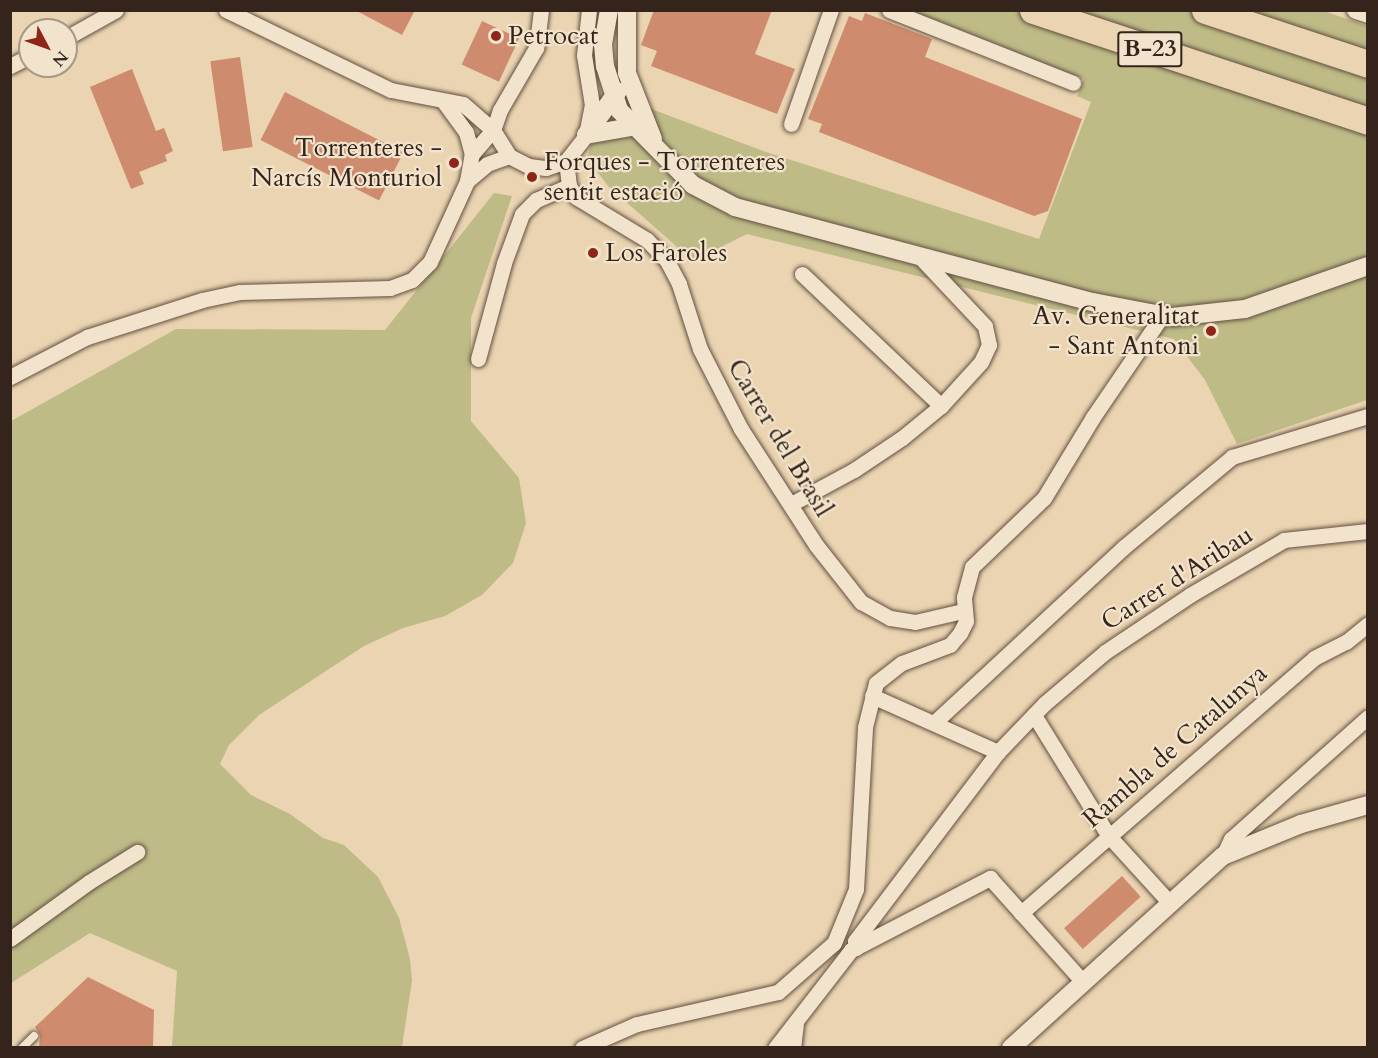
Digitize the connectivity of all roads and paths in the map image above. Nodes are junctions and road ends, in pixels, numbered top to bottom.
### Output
1 (116, 10) edge
2 (226, 10) edge
3 (541, 10) edge
4 (589, 10) edge
5 (609, 10) edge
6 (831, 10) edge
7 (889, 10) edge
8 (1033, 10) edge
9 (1206, 10) edge
10 (1356, 10) edge
11 (1368, 14) edge
12 (624, 16) edge
13 (78, 31) edge
14 (1368, 64) edge
15 (627, 73) junction
16 (1073, 82) dead end
17 (613, 99) junction
18 (444, 102) junction
19 (1368, 121) edge
20 (791, 124) dead end
21 (632, 127) junction
22 (493, 130) junction
23 (586, 135) junction
24 (472, 154) junction
25 (661, 154) junction
26 (509, 156) junction
27 (566, 160) junction
28 (467, 181) junction
29 (569, 186) junction
30 (920, 256) junction
31 (1368, 266) edge
32 (802, 274) dead end
33 (1162, 316) junction
34 (478, 359) dead end
35 (10, 377) edge
36 (941, 405) junction
37 (1368, 416) edge
38 (791, 504) junction
39 (1368, 531) edge
40 (963, 611) junction
41 (1368, 624) edge
42 (872, 696) junction
43 (1034, 715) junction
44 (1368, 717) edge
45 (936, 722) junction
46 (998, 753) junction
47 (1363, 804) edge
48 (1108, 835) junction
49 (137, 852) dead end
50 (1223, 856) junction
51 (1169, 902) junction
52 (1021, 913) junction
53 (10, 939) edge
54 (834, 944) junction
55 (851, 951) junction
56 (1083, 982) junction
57 (795, 1022) junction
58 (34, 1036) dead end
59 (22, 1047) edge
60 (582, 1047) edge
61 (775, 1047) edge
62 (794, 1047) edge
63 (1011, 1047) edge

1 - 13 street
2 - 18 street
3 - 22 street
4 - 23 street
5 - 17 street
6 - 20 street
7 - 16 street
8 - 19 highway, B-23
9 - 14 highway, B-23
10 - 11 street
12 - 15 street
15 - 17 street
15 - 25 street
17 - 21 street
17 - 23 street
18 - 22 street
18 - 24 street
21 - 23 street
21 - 25 street
22 - 24 street
22 - 26 street
23 - 27 street
24 - 28 street
25 - 30 street
26 - 27 street
26 - 28 street
27 - 29 street
28 - 35 street
29 - 34 street
29 - 38 street, Carrer del Brasil
30 - 33 street
30 - 36 street
31 - 33 street
32 - 36 street
33 - 40 street
36 - 38 street
37 - 45 street
38 - 40 street, Carrer del Brasil
39 - 43 street, Carrer d'Aribau
40 - 42 street
41 - 48 street, Rambla de Catalunya
42 - 45 street
42 - 54 street
43 - 46 street, Carrer d'Aribau
43 - 48 street
44 - 50 street
45 - 46 street
46 - 55 street, Carrer d'Aribau
47 - 50 street
48 - 51 street
48 - 52 street, Rambla de Catalunya
49 - 53 street
50 - 51 street
51 - 56 street
52 - 55 street
52 - 56 street
54 - 55 street
54 - 60 street
55 - 57 street
56 - 63 street
57 - 61 street
57 - 62 street
58 - 59 lane

